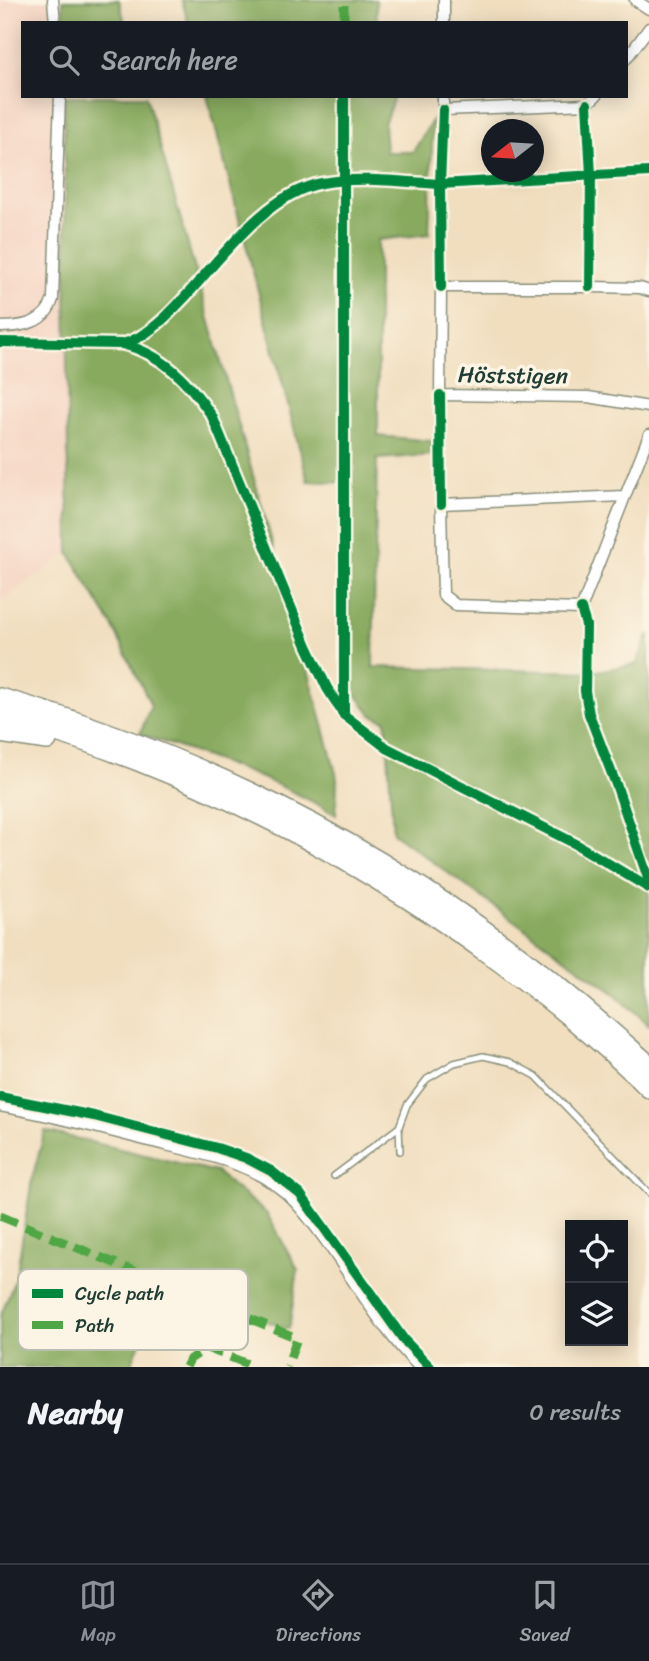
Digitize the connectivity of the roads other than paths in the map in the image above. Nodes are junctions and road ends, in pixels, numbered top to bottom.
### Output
1 (53, 0) edge
2 (444, 0) edge
3 (635, 0) edge
4 (649, 9) edge
5 (55, 21) edge
6 (444, 21) edge
7 (649, 28) edge
8 (628, 56) edge
9 (60, 98) edge
10 (443, 98) edge
11 (594, 98) edge
12 (649, 291) edge
13 (0, 327) edge
14 (649, 407) edge
15 (649, 435) edge
16 (645, 457) edge
17 (624, 496) junction
18 (0, 698) edge
19 (0, 715) edge
20 (0, 733) edge
21 (133, 758) junction
22 (649, 1065) edge
23 (649, 1088) edge
24 (0, 1106) edge
25 (399, 1127) junction
26 (400, 1151) dead end
27 (334, 1176) dead end
28 (649, 1193) edge
29 (419, 1367) edge

1 - 5 street
2 - 6 street
3 - 4 street
7 - 8 street
9 - 13 street
10 - 11 street
12 - 14 street, Höststigen
15 - 16 street
16 - 17 street
17 - 17 street
18 - 22 highway
19 - 21 highway
20 - 21 highway
21 - 23 highway
24 - 29 street
25 - 26 lane
25 - 27 lane
25 - 28 lane

